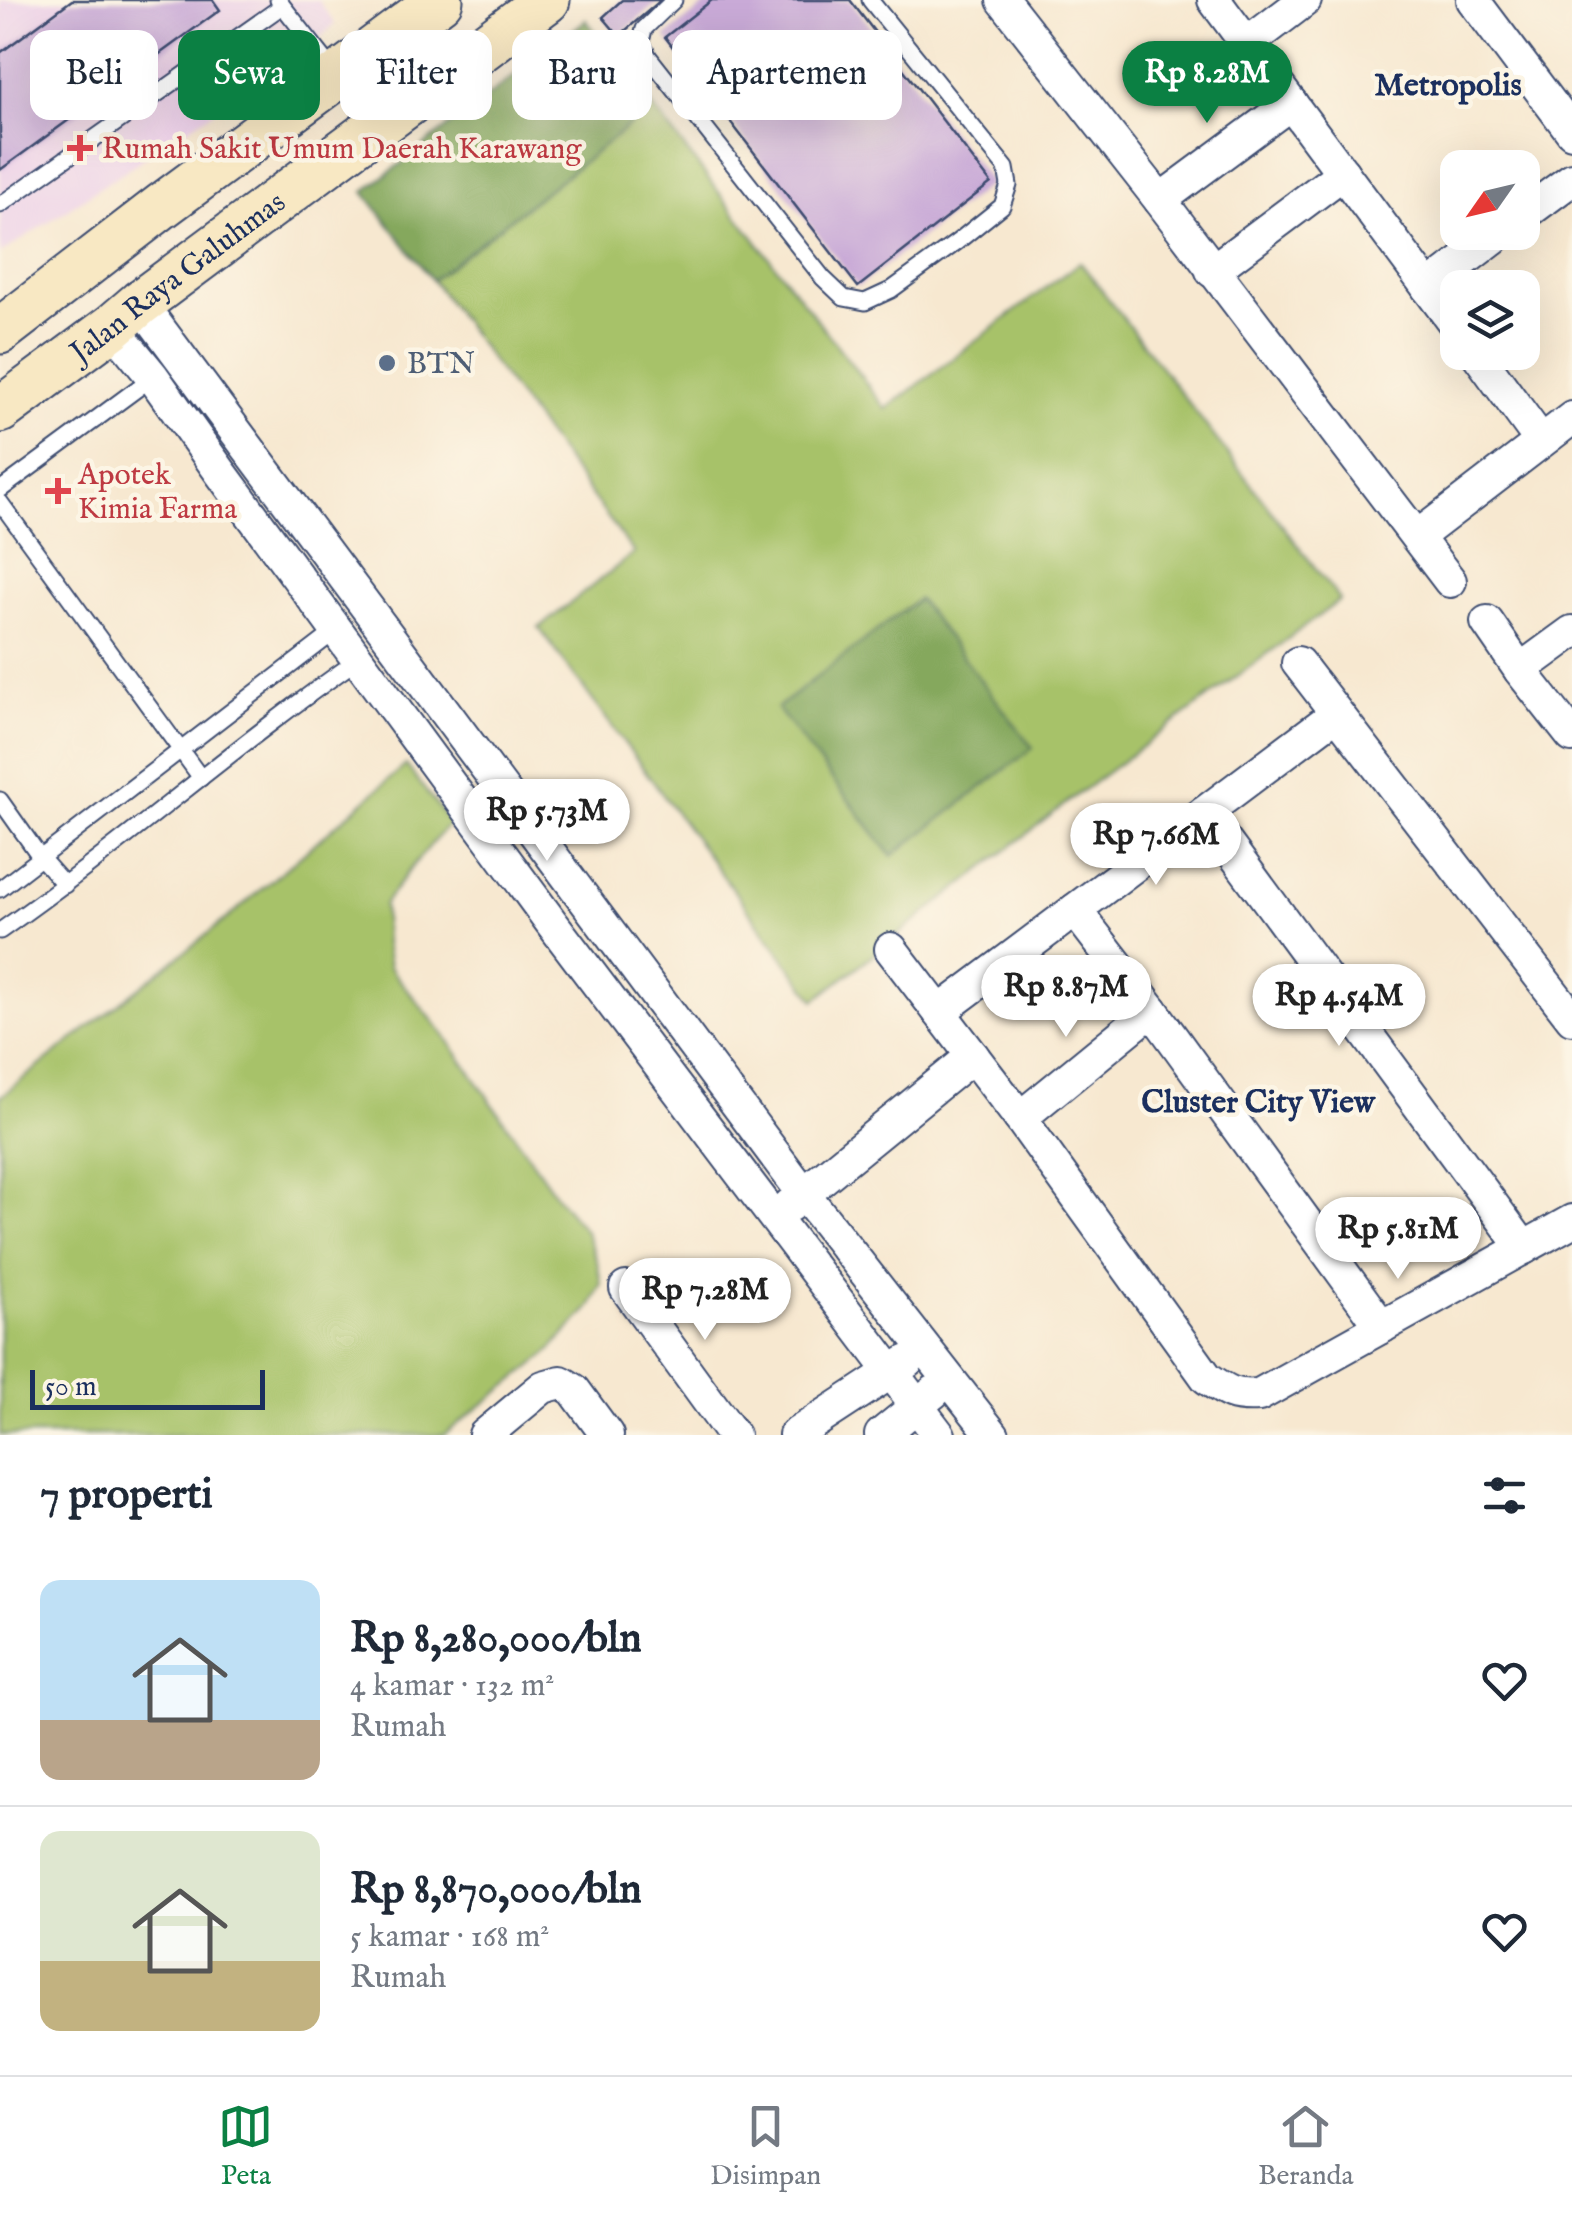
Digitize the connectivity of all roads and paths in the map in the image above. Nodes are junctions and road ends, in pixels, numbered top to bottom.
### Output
1 (440, 0) edge
2 (547, 0) edge
3 (674, 0) edge
4 (870, 0) edge
5 (1003, 0) edge
6 (1214, 0) edge
7 (1305, 0) edge
8 (1473, 0) edge
9 (280, 3) edge
10 (1247, 44) junction
11 (338, 76) junction
12 (1291, 103) junction
13 (1572, 132) edge
14 (1343, 173) junction
15 (1572, 179) edge
16 (1160, 200) junction
17 (1540, 203) edge
18 (0, 205) edge
19 (1478, 250) edge
20 (1212, 271) junction
21 (1428, 288) junction
22 (1440, 304) edge
23 (126, 315) junction
24 (0, 330) edge
25 (1489, 370) edge
26 (154, 377) junction
27 (0, 410) edge
28 (1572, 418) edge
29 (1541, 442) junction
30 (0, 490) edge
31 (0, 502) edge
32 (1417, 536) junction
33 (1450, 581) dead end
34 (1486, 622) dead end
35 (337, 630) junction
36 (1572, 632) edge
37 (358, 659) junction
38 (1298, 663) dead end
39 (1520, 670) junction
40 (1336, 714) junction
41 (1572, 736) edge
42 (180, 751) junction
43 (201, 778) junction
44 (0, 800) edge
45 (1204, 814) junction
46 (41, 858) junction
47 (65, 886) junction
48 (0, 889) edge
49 (1075, 910) junction
50 (0, 931) edge
51 (891, 949) dead end
52 (1152, 1010) junction
53 (939, 1012) junction
54 (1572, 1018) edge
55 (972, 1056) junction
56 (1020, 1118) junction
57 (804, 1194) junction
58 (775, 1218) junction
59 (1572, 1220) edge
60 (1524, 1248) junction
61 (626, 1288) dead end
62 (1382, 1326) junction
63 (925, 1348) junction
64 (892, 1372) junction
65 (950, 1382) junction
66 (916, 1404) junction
67 (485, 1435) edge
68 (607, 1435) edge
69 (733, 1435) edge
70 (794, 1435) edge
71 (881, 1435) edge
72 (939, 1435) edge
73 (993, 1435) edge

1 - 11 main road
2 - 23 main road, Jalan Raya Galuhmas
3 - 4 lane
5 - 16 street
6 - 10 street
7 - 10 street
8 - 13 street
9 - 11 lane
9 - 18 lane
10 - 12 street
11 - 24 main road
12 - 14 street
12 - 16 street
14 - 20 street
14 - 21 street
15 - 17 street
16 - 20 street
19 - 21 street
20 - 32 street
21 - 22 street
23 - 26 street
23 - 27 main road, Jalan Raya Galuhmas
23 - 57 street
25 - 29 street
26 - 30 lane
26 - 35 street
28 - 29 street
29 - 32 street
31 - 42 lane
32 - 33 street
34 - 39 street
35 - 37 street
35 - 42 lane
36 - 39 street
37 - 43 lane
37 - 58 street
38 - 40 street
39 - 41 street
40 - 45 street
40 - 54 street
42 - 43 lane
42 - 46 lane
43 - 47 lane
44 - 46 lane
45 - 49 street
45 - 60 street
46 - 47 lane
46 - 48 lane
47 - 50 lane
49 - 52 street
49 - 53 street
51 - 53 street
52 - 56 street
52 - 62 street
53 - 55 street
55 - 56 street
55 - 57 street
56 - 62 street
57 - 58 street
57 - 63 street
58 - 64 street
59 - 60 street
60 - 62 street
61 - 69 street
63 - 64 street
63 - 65 street
64 - 66 street
64 - 70 street
65 - 66 street
65 - 73 street
66 - 71 street
66 - 72 street
67 - 68 street

